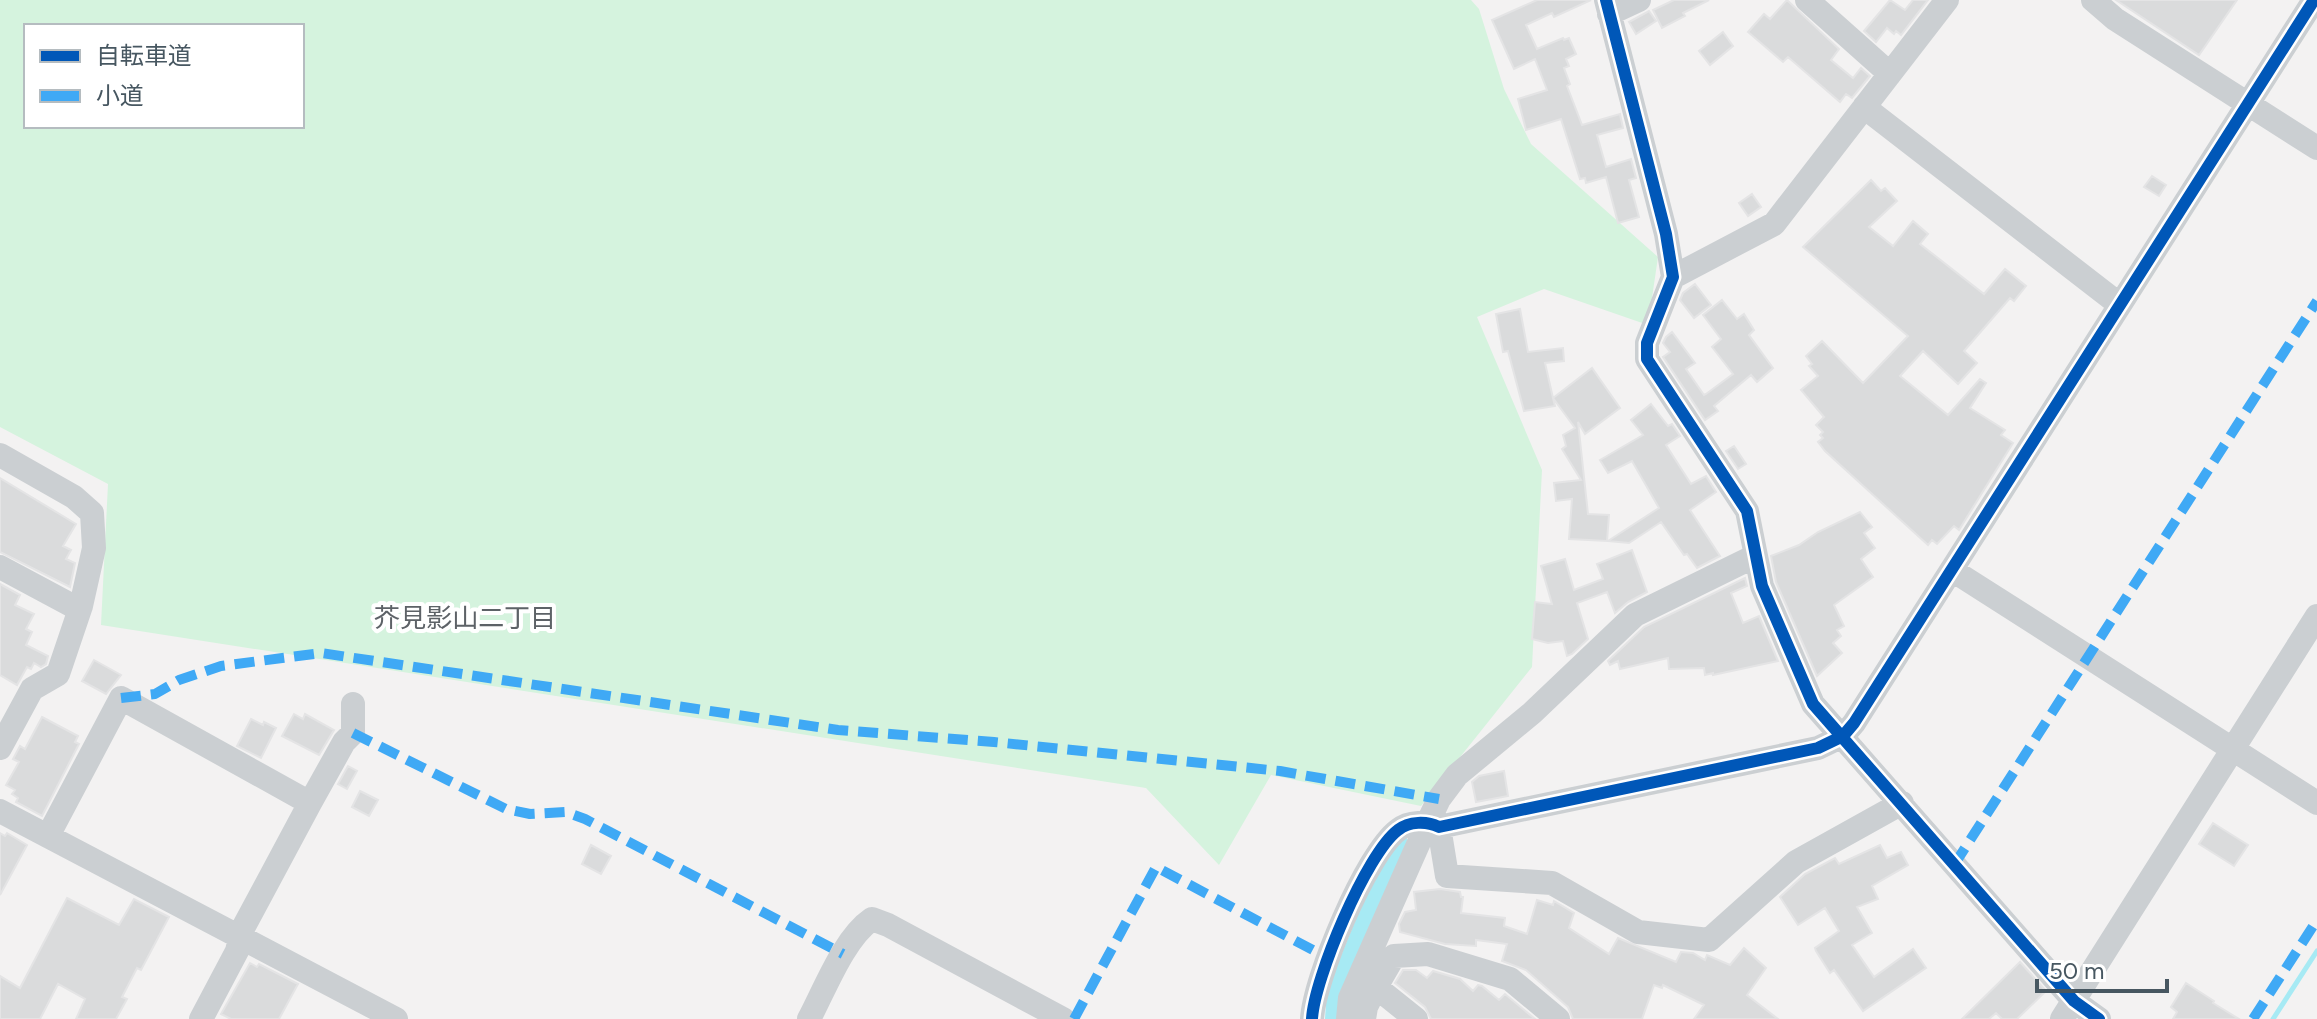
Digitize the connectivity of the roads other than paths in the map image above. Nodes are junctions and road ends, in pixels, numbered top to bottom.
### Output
1 (1639, 0) edge
2 (1807, 0) edge
3 (1947, 0) edge
4 (2093, 0) edge
5 (2314, 0) edge
6 (1608, 7) edge
7 (1890, 74) junction
8 (2248, 104) junction
9 (1864, 107) junction
10 (2317, 148) edge
11 (1673, 277) junction
12 (2120, 305) junction
13 (0, 455) edge
14 (1755, 556) junction
15 (0, 567) edge
16 (1952, 570) junction
17 (81, 606) junction
18 (2317, 616) edge
19 (353, 704) dead end
20 (1843, 736) junction
21 (0, 748) edge
22 (2232, 749) junction
23 (310, 803) junction
24 (1902, 803) junction
25 (2317, 803) edge
26 (0, 811) edge
27 (1434, 824) junction
28 (48, 836) junction
29 (241, 938) junction
30 (1376, 987) junction
31 (2068, 1010) edge
32 (201, 1019) edge
33 (396, 1019) edge
34 (809, 1019) edge
35 (1063, 1019) edge
36 (1312, 1019) edge
37 (1348, 1019) edge
38 (1364, 1019) edge
39 (1416, 1019) edge
40 (1558, 1019) edge
41 (2099, 1019) edge

1 - 6 street
2 - 7 street
3 - 7 street
4 - 8 street
5 - 8 street
6 - 11 street
7 - 9 street
8 - 10 street
8 - 12 street
9 - 11 street
9 - 12 street
11 - 14 street
12 - 16 street
13 - 17 street
14 - 20 street
14 - 27 street
15 - 17 street
16 - 20 street
16 - 22 street
17 - 21 street
18 - 22 street
19 - 23 street
20 - 24 street
20 - 27 street
22 - 25 street
22 - 31 street
23 - 28 street
23 - 29 street
24 - 27 street
24 - 31 street
26 - 28 street
27 - 36 street
27 - 37 street
28 - 29 street
29 - 32 street
29 - 33 street
30 - 38 street
30 - 39 street
30 - 40 street
31 - 41 street
34 - 35 street

